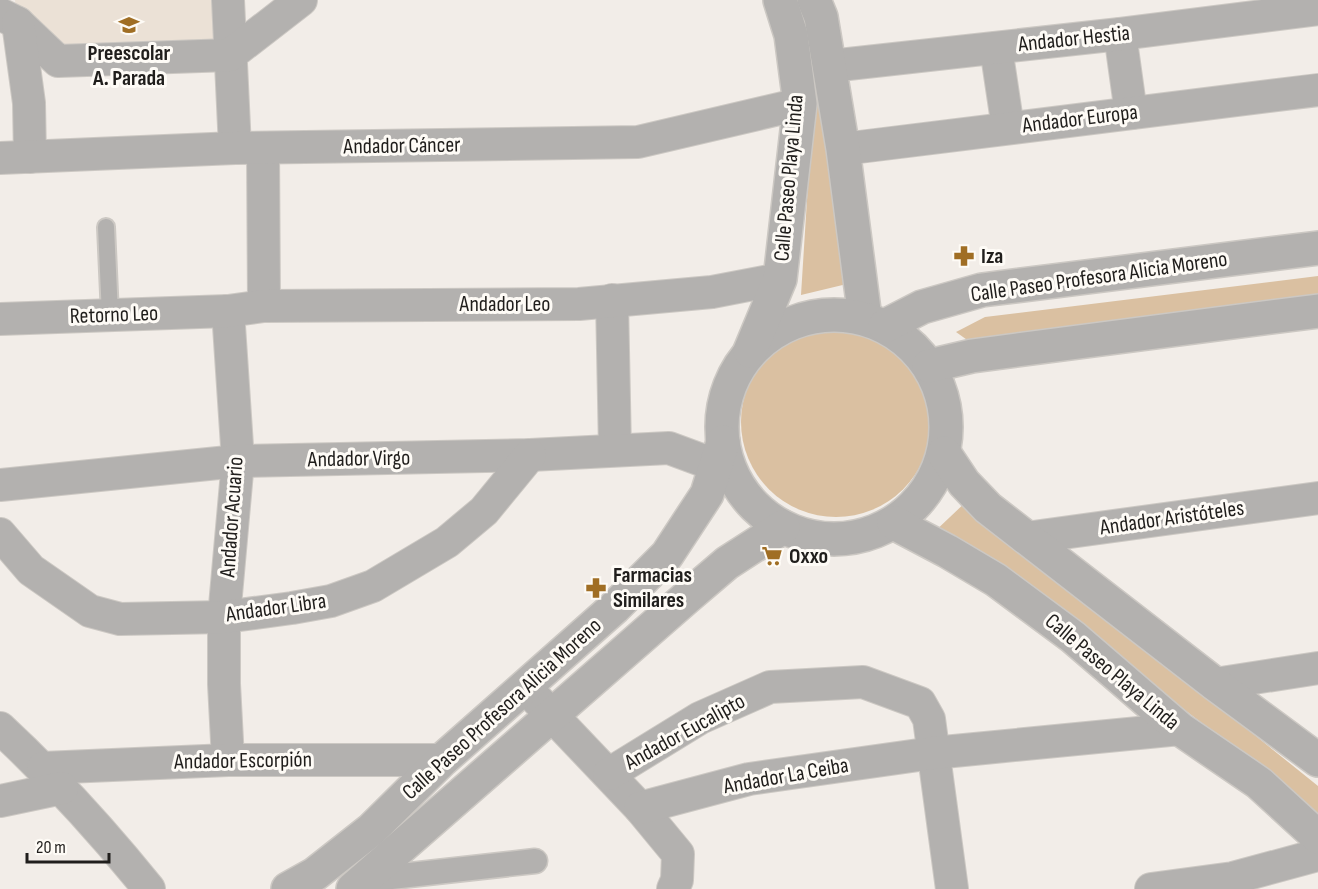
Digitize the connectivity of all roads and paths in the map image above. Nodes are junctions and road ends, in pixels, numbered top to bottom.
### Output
1 (228, 0) edge
2 (302, 0) edge
3 (780, 0) edge
4 (814, 0) edge
5 (1318, 9) edge
6 (9, 12) edge
7 (1120, 34) junction
8 (996, 48) junction
9 (230, 55) junction
10 (830, 66) junction
11 (1318, 90) edge
12 (800, 104) junction
13 (1131, 113) junction
14 (1008, 128) junction
15 (249, 148) junction
16 (843, 149) junction
17 (15, 157) edge
18 (106, 227) dead end
19 (1318, 248) edge
20 (780, 279) junction
21 (612, 300) junction
22 (264, 306) junction
23 (228, 311) junction
24 (1318, 311) edge
25 (110, 315) junction
26 (0, 319) edge
27 (875, 322) junction
28 (750, 351) junction
29 (929, 366) junction
30 (615, 450) junction
31 (944, 453) junction
32 (719, 454) junction
33 (530, 455) junction
34 (238, 461) junction
35 (0, 485) edge
36 (1318, 498) edge
37 (894, 523) junction
38 (783, 527) junction
39 (0, 534) edge
40 (1026, 538) junction
41 (224, 617) junction
42 (1318, 668) edge
43 (1215, 684) junction
44 (525, 687) junction
45 (551, 716) junction
46 (0, 728) edge
47 (1180, 729) junction
48 (933, 753) junction
49 (228, 759) junction
50 (442, 760) junction
51 (1318, 760) edge
52 (609, 774) junction
53 (52, 778) junction
54 (0, 801) edge
55 (640, 808) junction
56 (1318, 837) edge
57 (1318, 855) edge
58 (535, 861) dead end
59 (359, 885) edge
60 (149, 889) edge
61 (288, 889) edge
62 (673, 889) edge
63 (952, 889) edge
64 (1151, 889) edge

1 - 9 street
2 - 9 street
3 - 12 street, Calle Paseo Playa Linda
4 - 10 street, Calle Paseo Playa Linda
5 - 7 street, Andador Hestia
6 - 9 street
6 - 17 street
7 - 8 street, Andador Hestia
7 - 13 street
8 - 10 street, Andador Hestia
8 - 14 street
9 - 15 street
10 - 16 street, Calle Paseo Playa Linda
11 - 13 street, Andador Europa
12 - 15 street, Andador Cáncer
12 - 20 street, Calle Paseo Playa Linda
13 - 14 street, Andador Europa
14 - 16 street, Andador Europa
15 - 17 street, Andador Cáncer
15 - 22 street
16 - 27 street, Calle Paseo Playa Linda
18 - 25 lane
19 - 27 street, Calle Paseo Profesora Alicia Moreno
20 - 21 street, Andador Leo
20 - 28 street, Calle Paseo Playa Linda
21 - 22 street, Andador Leo
21 - 30 street
22 - 23 street, Andador Leo
23 - 25 street, Retorno Leo
23 - 34 street, Andador Acuario
24 - 29 street
25 - 26 street, Retorno Leo
27 - 28 street
27 - 29 street
28 - 32 street
29 - 31 street
30 - 32 street, Andador Virgo
30 - 33 street, Andador Virgo
31 - 37 street
31 - 40 street
32 - 38 street
32 - 44 street, Calle Paseo Profesora Alicia Moreno
33 - 34 street, Andador Virgo
33 - 41 street, Andador Libra
34 - 35 street, Andador Virgo
34 - 41 street, Andador Acuario
36 - 40 street, Andador Aristóteles
37 - 38 street
37 - 47 street, Calle Paseo Playa Linda
38 - 45 street, Calle Paseo Profesora Alicia Moreno
39 - 41 street, Andador Libra
40 - 43 street
41 - 49 street, Andador Acuario
42 - 43 street
43 - 51 street
44 - 45 street
44 - 50 street, Calle Paseo Profesora Alicia Moreno
45 - 52 street
45 - 59 street, Calle Paseo Profesora Alicia Moreno
46 - 53 street
47 - 48 street, Andador La Ceiba
47 - 56 street, Calle Paseo Playa Linda
48 - 52 street, Andador Eucalipto
48 - 55 street, Andador La Ceiba
48 - 63 street, Andador Eucalipto
49 - 50 street, Andador Escorpión
49 - 53 street, Andador Escorpión
50 - 61 street, Calle Paseo Profesora Alicia Moreno
52 - 55 street
53 - 54 street, Andador Escorpión
53 - 60 street
55 - 62 street
57 - 64 street
58 - 59 street

